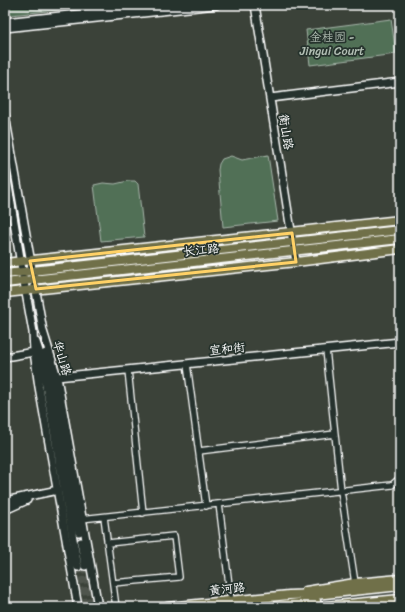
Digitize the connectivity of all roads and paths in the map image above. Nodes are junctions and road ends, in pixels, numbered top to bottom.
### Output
1 (162, 5) edge
2 (216, 5) edge
3 (255, 5) edge
4 (5, 22) edge
5 (5, 28) edge
6 (400, 82) edge
7 (270, 98) junction
8 (5, 115) edge
9 (5, 168) edge
10 (400, 220) edge
11 (400, 230) edge
12 (292, 233) junction
13 (400, 239) edge
14 (293, 242) junction
15 (400, 249) edge
16 (295, 251) junction
17 (30, 261) junction
18 (21, 262) junction
19 (296, 262) junction
20 (5, 264) edge
21 (32, 271) junction
22 (22, 272) junction
23 (5, 274) edge
24 (24, 282) junction
25 (5, 283) edge
26 (35, 285) junction
27 (25, 291) junction
28 (5, 293) edge
29 (42, 331) junction
30 (33, 332) junction
31 (400, 342) edge
32 (326, 350) junction
33 (34, 352) junction
34 (5, 357) edge
35 (187, 364) junction
36 (128, 370) junction
37 (57, 377) junction
38 (335, 434) junction
39 (199, 451) junction
40 (400, 478) edge
41 (58, 490) junction
42 (341, 490) junction
43 (50, 492) junction
44 (5, 501) edge
45 (219, 504) junction
46 (206, 506) junction
47 (5, 510) edge
48 (143, 513) junction
49 (104, 517) junction
50 (81, 519) junction
51 (108, 543) junction
52 (400, 579) edge
53 (113, 583) junction
54 (355, 583) junction
55 (400, 585) edge
56 (400, 592) edge
57 (289, 595) junction
58 (316, 597) junction
59 (400, 599) edge
60 (231, 600) junction
61 (290, 605) junction
62 (355, 605) edge
63 (78, 607) edge
64 (98, 607) edge
65 (116, 607) edge
66 (167, 607) edge
67 (264, 607) edge

1 - 4 main road
2 - 5 main road
3 - 7 main road, 衡山路
6 - 7 main road
7 - 12 main road, 衡山路
8 - 17 main road, 华山路
9 - 18 main road, 华山路
10 - 12 main road
11 - 14 main road, 长江路
12 - 14 main road, 衡山路
12 - 17 main road
13 - 16 main road, 长江路
14 - 16 main road, 衡山路
14 - 21 main road, 长江路
15 - 19 main road
16 - 19 main road, 衡山路
16 - 26 main road, 长江路
17 - 18 main road
17 - 21 main road, 华山路
18 - 20 main road
18 - 22 main road, 华山路
19 - 26 main road
21 - 22 main road, 长江路
21 - 26 main road, 华山路
22 - 23 main road, 长江路
22 - 24 main road, 华山路
24 - 25 main road, 长江路
24 - 26 main road, 长江路
24 - 27 main road, 华山路
26 - 27 main road
26 - 29 main road, 华山路
27 - 28 main road
27 - 30 main road, 华山路
29 - 30 main road
29 - 37 main road, 华山路
30 - 33 main road, 华山路
31 - 32 main road, 宣和街
32 - 35 main road, 宣和街
32 - 38 street
33 - 34 main road
33 - 41 main road, 华山路
35 - 36 main road, 宣和街
35 - 39 street
36 - 37 main road, 宣和街
36 - 48 street
37 - 50 main road, 华山路
38 - 39 street
38 - 42 street
39 - 46 street
40 - 42 street
41 - 43 main road
41 - 63 main road, 华山路
42 - 45 street
42 - 54 street
43 - 44 main road
43 - 47 main road
45 - 46 street
45 - 60 street
46 - 48 street
48 - 49 street
49 - 50 street
49 - 51 street
50 - 64 main road, 华山路
51 - 53 street
51 - 53 street
52 - 54 main road, 黄河路
53 - 65 street
54 - 57 main road, 黄河路
55 - 58 highway
56 - 58 highway
57 - 58 main road, 黄河路
57 - 60 main road, 黄河路
58 - 61 main road
59 - 62 main road
60 - 66 main road, 黄河路
61 - 62 main road
61 - 67 main road

